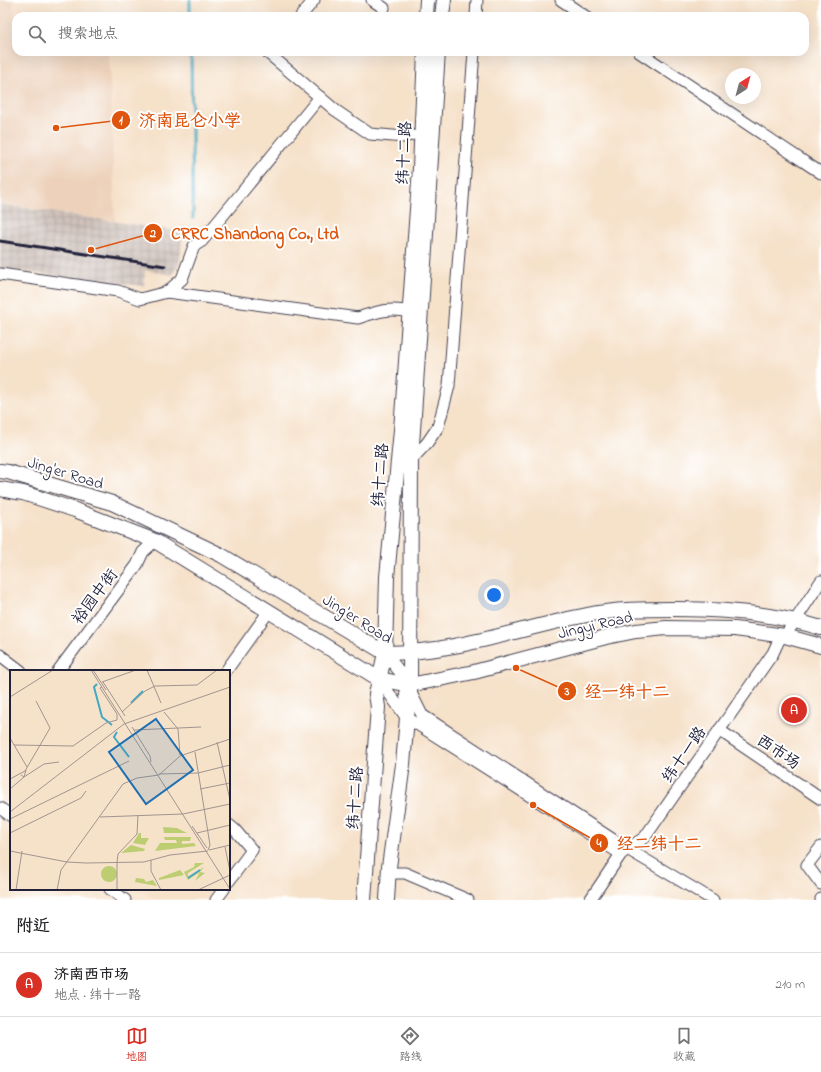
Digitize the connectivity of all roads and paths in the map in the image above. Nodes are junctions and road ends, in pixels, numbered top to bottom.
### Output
1 (314, 0) edge
2 (372, 0) edge
3 (427, 0) edge
4 (444, 0) edge
5 (478, 0) edge
6 (561, 0) edge
7 (384, 8) dead end
8 (304, 12) edge
9 (426, 12) edge
10 (442, 12) edge
11 (476, 12) edge
12 (579, 12) edge
13 (271, 56) edge
14 (425, 56) edge
15 (438, 56) edge
16 (474, 56) edge
17 (645, 56) edge
18 (320, 97) junction
19 (411, 135) dead end
20 (821, 173) edge
21 (0, 274) edge
22 (167, 292) junction
23 (410, 312) junction
24 (410, 460) junction
25 (0, 471) edge
26 (0, 489) edge
27 (155, 541) junction
28 (821, 581) edge
29 (269, 611) junction
30 (795, 620) junction
31 (821, 628) edge
32 (785, 636) junction
33 (821, 646) edge
34 (385, 653) junction
35 (411, 653) junction
36 (0, 655) edge
37 (20, 670) edge
38 (59, 670) edge
39 (227, 670) edge
40 (379, 679) junction
41 (410, 685) junction
42 (406, 717) junction
43 (719, 730) junction
44 (821, 799) edge
45 (0, 808) edge
46 (10, 815) edge
47 (230, 826) edge
48 (821, 847) edge
49 (625, 852) junction
50 (388, 873) junction
51 (230, 881) edge
52 (821, 884) edge
53 (111, 890) edge
54 (223, 890) edge
55 (125, 900) edge
56 (216, 900) edge
57 (364, 900) edge
58 (387, 900) edge
59 (468, 900) edge
60 (590, 900) edge
61 (699, 900) edge
62 (713, 900) edge

1 - 8 street
2 - 7 street
3 - 9 main road
4 - 10 main road
5 - 11 street
6 - 12 street
13 - 18 street
14 - 23 main road, 纬十二路
15 - 24 main road, 纬十二路
16 - 24 street
17 - 20 street
18 - 19 street
18 - 22 street
21 - 22 street
22 - 23 street
23 - 34 main road, 纬十二路
24 - 35 main road, 纬十二路
25 - 34 main road, Jing'er Road
26 - 27 main road, Jing'er Road
27 - 29 main road, Jing'er Road
27 - 38 street, 裕园中街
28 - 30 street, 纬十一路
29 - 39 street
29 - 40 main road, Jing'er Road
30 - 31 main road, Jingyi Road
30 - 32 street, 纬十一路
30 - 35 main road, Jingyi Road
32 - 33 main road, Jingyi Road
32 - 41 main road, Jingyi Road
32 - 43 street, 纬十一路
34 - 35 main road, Jingyi Road
34 - 40 main road, 纬十二路
34 - 41 street, Jing'er Road
35 - 41 main road, 纬十二路
36 - 37 street
40 - 41 main road, Jingyi Road
40 - 42 street, Jing'er Road
40 - 57 main road, 纬十二路
41 - 42 main road, 纬十二路
41 - 49 street, Jing'er Road
42 - 49 street, Jing'er Road
42 - 50 main road, 纬十二路
43 - 44 street, 西市场
43 - 49 street, 纬十一路
45 - 46 street
47 - 51 street
48 - 52 street
49 - 60 street, 纬十一路
49 - 61 street, Jing'er Road
49 - 62 street, Jing'er Road
50 - 58 main road, 纬十二路
50 - 59 street
53 - 55 street
54 - 56 street

